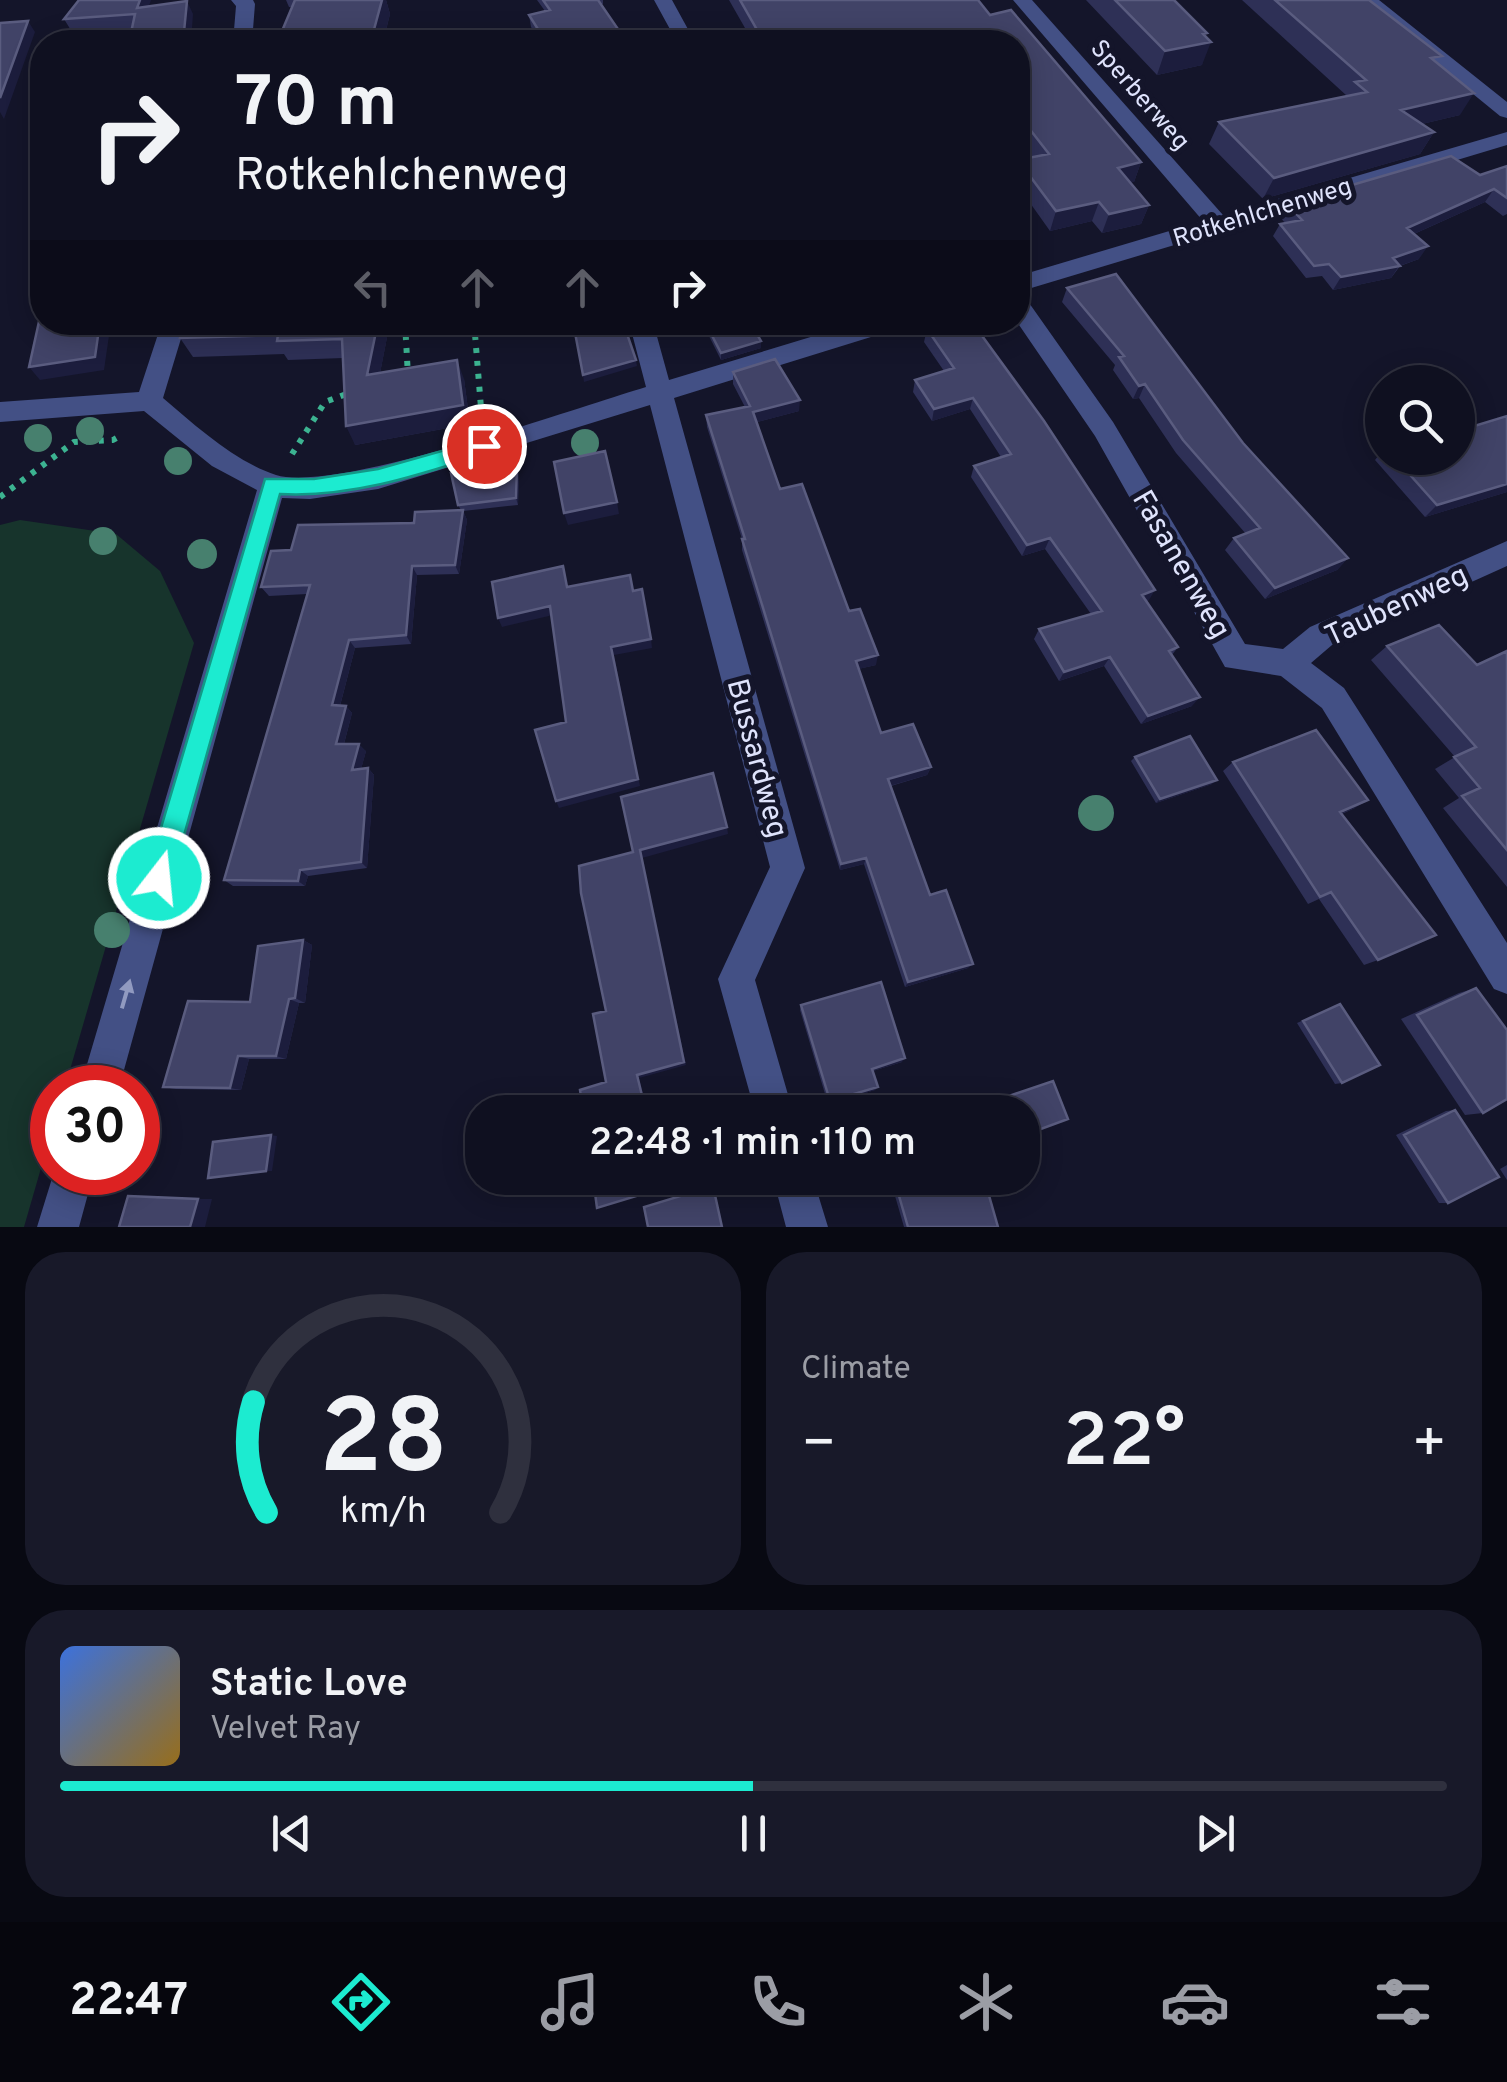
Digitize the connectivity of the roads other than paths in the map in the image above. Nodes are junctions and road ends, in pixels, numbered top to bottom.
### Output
1 (240, 0) edge
2 (663, 0) edge
3 (1022, 0) edge
4 (1367, 0) edge
5 (244, 30) edge
6 (679, 30) edge
7 (1507, 112) edge
8 (1507, 138) edge
9 (1218, 224) junction
10 (1030, 280) edge
11 (1030, 323) edge
12 (171, 335) edge
13 (643, 335) edge
14 (825, 335) edge
15 (658, 395) junction
16 (156, 407) junction
17 (0, 412) edge
18 (272, 485) junction
19 (1507, 553) edge
20 (1288, 663) junction
21 (1507, 976) edge
22 (106, 1065) edge
23 (769, 1095) edge
24 (67, 1195) edge
25 (797, 1195) edge
26 (58, 1227) edge
27 (807, 1227) edge

1 - 5 street
2 - 6 street
3 - 9 street, Sperberweg
4 - 7 street
8 - 9 street, Rotkehlchenweg
9 - 10 street, Rotkehlchenweg
11 - 20 street, Fasanenweg
12 - 16 street
13 - 15 street, Bussardweg
14 - 15 street
15 - 18 street
15 - 23 street, Bussardweg
16 - 17 street
16 - 18 street
22 -> 18 street
19 - 20 street, Taubenweg
20 - 21 street
24 - 26 street
25 - 27 street

